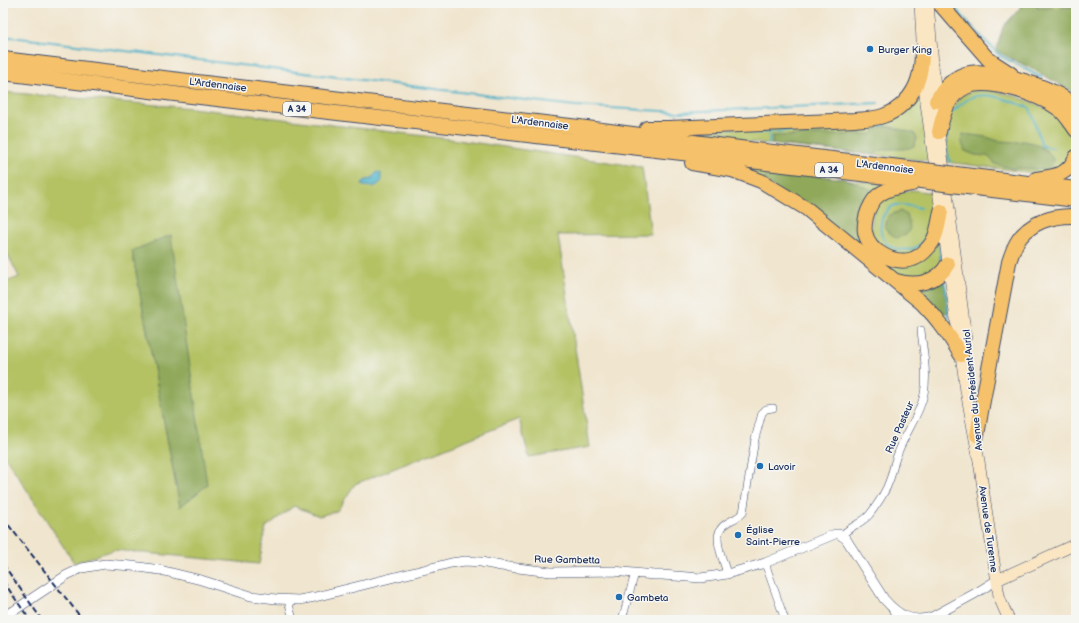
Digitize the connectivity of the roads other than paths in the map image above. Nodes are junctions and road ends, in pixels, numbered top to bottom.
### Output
1 (920, 3) edge
2 (928, 3) edge
3 (939, 3) edge
4 (922, 52) junction
5 (3, 59) edge
6 (3, 73) edge
7 (1022, 80) junction
8 (936, 101) junction
9 (1076, 108) edge
10 (929, 120) junction
11 (579, 127) junction
12 (1076, 130) edge
13 (939, 132) junction
14 (591, 142) junction
15 (1076, 157) edge
16 (919, 175) junction
17 (966, 181) junction
18 (1015, 181) junction
19 (1076, 189) edge
20 (1076, 200) edge
21 (941, 211) junction
22 (1076, 216) edge
23 (955, 251) junction
24 (948, 264) junction
25 (896, 281) junction
26 (921, 330) dead end
27 (961, 355) junction
28 (773, 408) dead end
29 (977, 435) junction
30 (979, 461) junction
31 (841, 536) junction
32 (1076, 544) edge
33 (765, 563) junction
34 (635, 573) junction
35 (727, 574) junction
36 (997, 580) junction
37 (288, 600) junction
38 (891, 607) junction
39 (3, 616) edge
40 (293, 620) edge
41 (622, 620) edge
42 (785, 620) edge
43 (898, 620) edge
44 (917, 620) edge
45 (1009, 620) edge

1 - 4 main road, Avenue du Président Auriol
2 - 8 main road, Avenue du Président Auriol
3 - 7 highway
4 - 10 main road, Avenue du Président Auriol
4 - 11 highway
5 - 11 highway, L'Ardennaise / A 34
6 - 14 highway, L'Ardennaise / A 34
7 - 8 highway
7 - 9 highway
8 - 10 main road
8 - 13 main road, Avenue du Président Auriol
10 - 21 main road, Avenue du Président Auriol
11 - 16 highway, L'Ardennaise / A 34
12 - 13 highway
13 - 23 main road, Avenue du Président Auriol
14 - 16 highway, L'Ardennaise / A 34
14 - 25 highway
15 - 18 highway
16 - 17 highway, L'Ardennaise / A 34, bridge
16 - 21 highway
17 - 18 highway, L'Ardennaise / A 34
17 - 20 highway, L'Ardennaise / A 34
18 - 19 highway, L'Ardennaise / A 34
21 - 24 main road, Avenue du Président Auriol
22 - 29 highway
23 - 24 main road
23 - 29 main road, Avenue du Président Auriol
24 - 25 highway
24 - 27 main road, Avenue du Président Auriol
25 - 27 highway
26 - 31 street, Rue Pasteur
27 - 30 main road, Avenue du Président Auriol
28 - 35 street
29 - 30 main road, Avenue du Président Auriol
30 - 36 main road, Avenue de Turenne
31 - 33 street, Rue Gambetta
31 - 38 street
32 - 36 main road
33 - 35 street, Rue Gambetta
33 - 42 street
34 - 35 street, Rue Gambetta
34 - 37 street, Rue Gambetta
34 - 41 street
36 - 44 street
36 - 45 main road, Avenue de Turenne
37 - 39 street, Rue Gambetta
37 - 40 street
38 - 43 street
38 - 44 street

